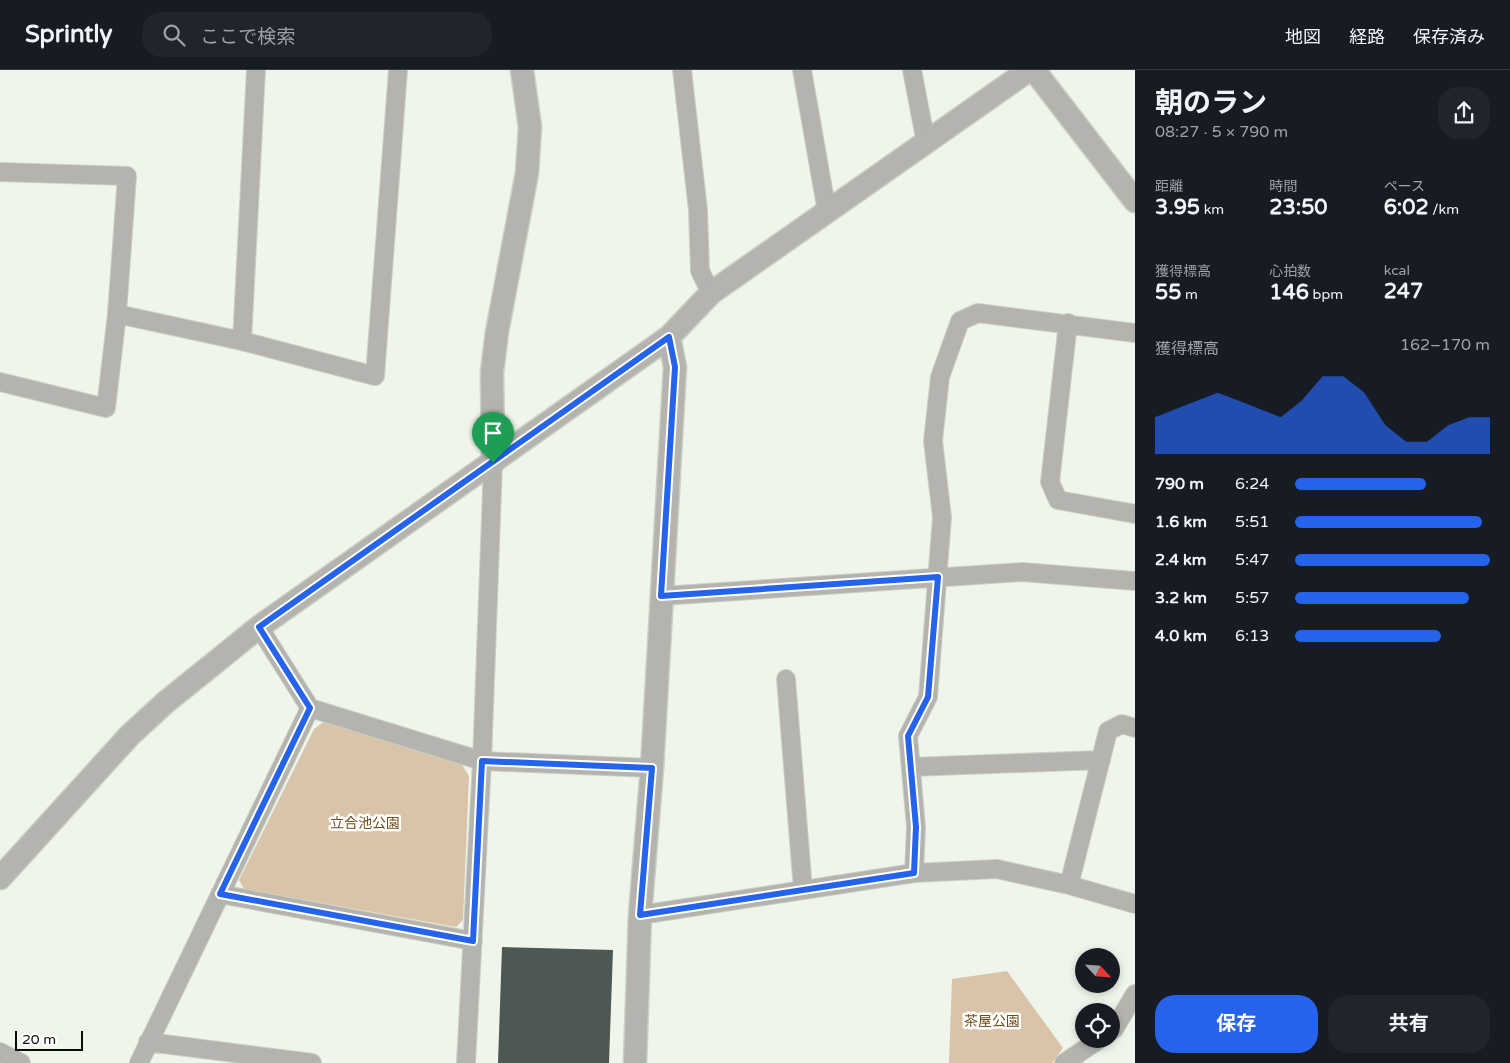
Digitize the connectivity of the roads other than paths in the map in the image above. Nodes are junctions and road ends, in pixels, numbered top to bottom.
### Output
1 (256, 70) edge
2 (398, 70) edge
3 (522, 70) edge
4 (682, 70) edge
5 (802, 70) edge
6 (912, 70) edge
7 (1029, 70) edge
8 (1034, 70) edge
9 (926, 143) junction
10 (0, 172) edge
11 (1135, 201) edge
12 (827, 212) junction
13 (711, 293) junction
14 (117, 314) junction
15 (1068, 323) junction
16 (1135, 333) edge
17 (669, 337) junction
18 (242, 341) junction
19 (0, 382) edge
20 (493, 463) junction
21 (1135, 514) edge
22 (938, 577) junction
23 (1135, 580) edge
24 (661, 596) junction
25 (259, 627) junction
26 (786, 679) dead end
27 (310, 708) junction
28 (1135, 728) edge
29 (1101, 760) junction
30 (482, 761) junction
31 (911, 767) junction
32 (652, 768) junction
33 (914, 873) junction
34 (0, 878) edge
35 (1069, 885) junction
36 (803, 890) junction
37 (220, 894) junction
38 (1135, 904) edge
39 (640, 915) junction
40 (473, 941) junction
41 (1135, 994) edge
42 (1120, 1019) edge
43 (148, 1042) junction
44 (1086, 1048) edge
45 (0, 1052) edge
46 (21, 1063) edge
47 (139, 1063) edge
48 (312, 1063) edge
49 (466, 1063) edge
50 (635, 1063) edge
51 (1064, 1063) edge

1 - 18 street
2 - 18 street
3 - 20 street
4 - 13 street
5 - 12 street
6 - 9 street
7 - 9 street
8 - 11 street
9 - 12 street
10 - 14 street
12 - 13 street
13 - 17 street
14 - 18 street
14 - 19 street
15 - 16 street
15 - 21 street
15 - 22 street
17 - 20 street
17 - 24 street
20 - 25 street
20 - 30 street
22 - 23 street
22 - 24 street
22 - 31 street
24 - 32 street
25 - 27 street
25 - 34 street
26 - 36 street
27 - 30 street
27 - 37 street
28 - 29 street
29 - 31 street
29 - 35 street
30 - 32 street
30 - 40 street
31 - 33 street
32 - 39 street
33 - 35 street
33 - 36 street
35 - 38 street
36 - 39 street
37 - 40 street
37 - 43 street
39 - 50 street
40 - 49 street
41 - 42 street
43 - 47 street
43 - 48 street
44 - 51 street
45 - 46 street

